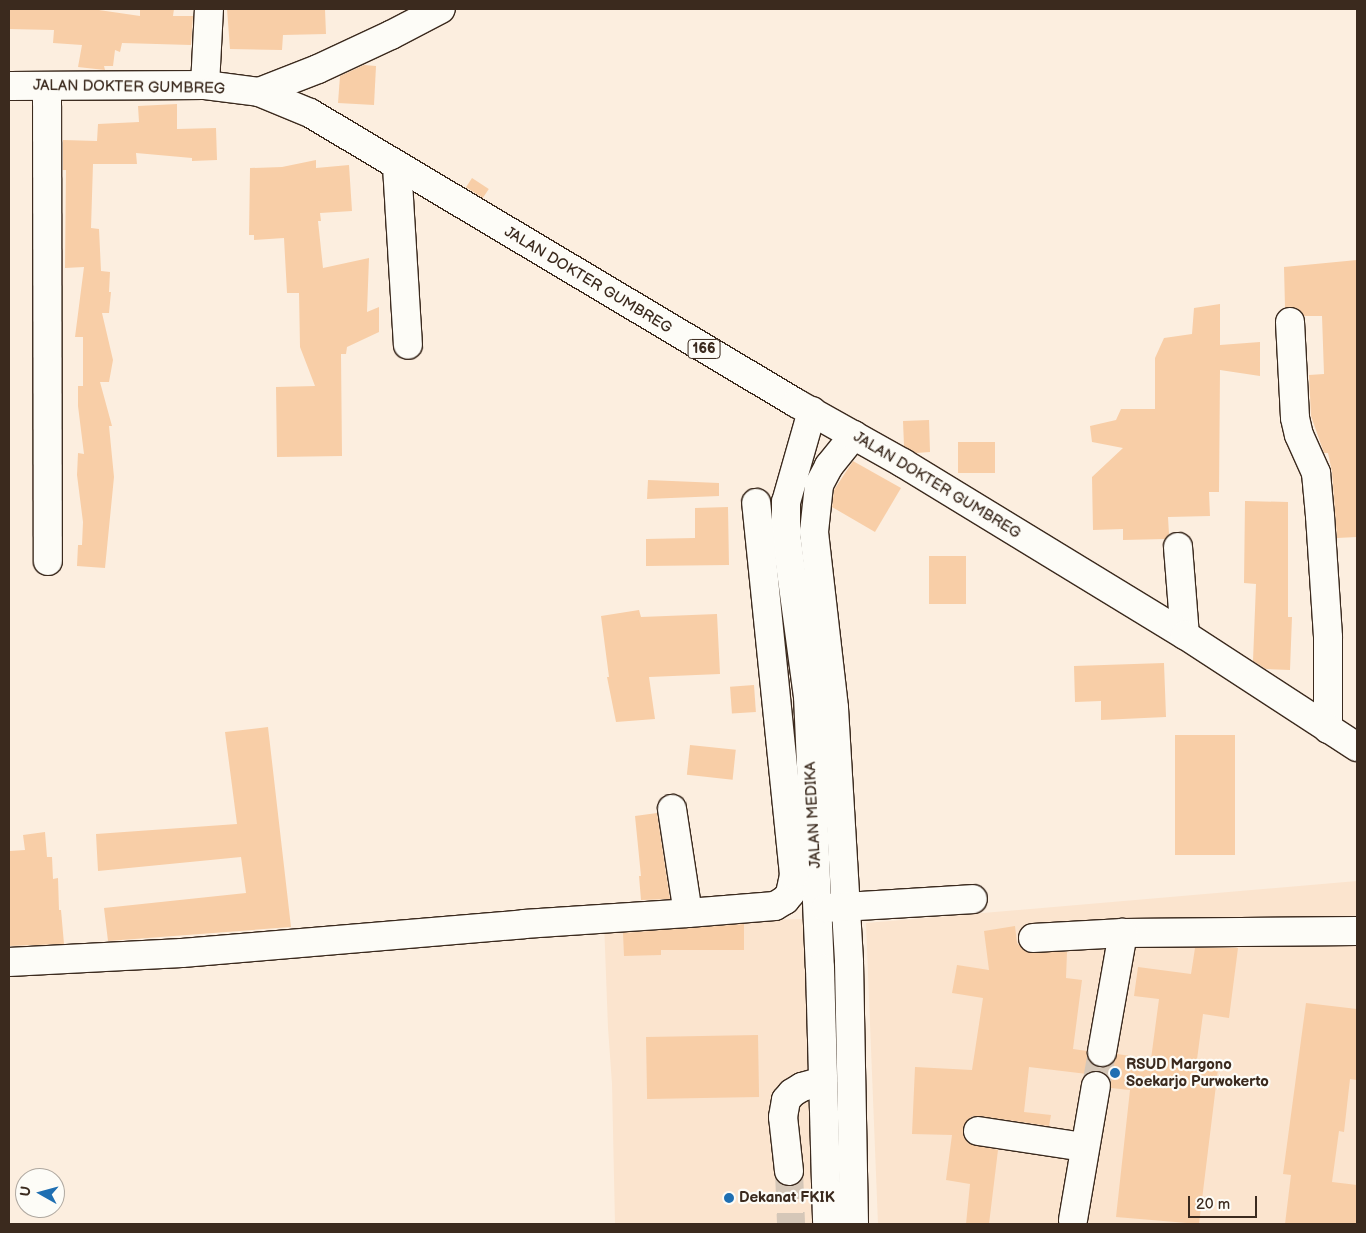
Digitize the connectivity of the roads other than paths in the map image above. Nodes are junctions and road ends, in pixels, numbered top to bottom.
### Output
1 (209, 9) edge
2 (440, 9) edge
3 (205, 85) junction
4 (9, 86) edge
5 (47, 86) junction
6 (259, 92) junction
7 (397, 166) junction
8 (1290, 322) dead end
9 (408, 345) dead end
10 (812, 412) junction
11 (854, 435) junction
12 (756, 503) dead end
13 (814, 532) junction
14 (786, 534) junction
15 (1178, 547) dead end
16 (48, 561) dead end
17 (1185, 635) junction
18 (1328, 729) junction
19 (1357, 747) edge
20 (672, 809) dead end
21 (972, 899) dead end
22 (844, 907) junction
23 (817, 908) junction
24 (688, 913) junction
25 (1357, 931) edge
26 (1123, 933) junction
27 (1033, 938) dead end
28 (9, 962) edge
29 (1102, 1052) tunnel mouth
30 (823, 1081) junction
31 (1096, 1086) tunnel mouth
32 (978, 1132) dead end
33 (1084, 1147) junction
34 (789, 1171) tunnel mouth
35 (1073, 1220) dead end
36 (827, 1224) edge
37 (854, 1224) edge

1 - 3 street
2 - 6 street
3 - 5 street, JALAN DOKTER GUMBREG / 166
3 - 6 street, JALAN DOKTER GUMBREG / 166
4 - 5 street, JALAN DOKTER GUMBREG / 166
5 - 16 street
6 - 7 street, JALAN DOKTER GUMBREG / 166
7 - 9 street
7 - 10 street, JALAN DOKTER GUMBREG / 166
8 - 18 street
10 - 11 street, JALAN DOKTER GUMBREG / 166
10 - 14 street, JALAN MEDIKA
11 - 13 street, JALAN MEDIKA
11 - 17 street, JALAN DOKTER GUMBREG / 166
12 - 24 street
13 - 14 street
13 - 22 street, JALAN MEDIKA
14 - 23 street, JALAN MEDIKA
15 - 17 street
17 - 18 street, JALAN DOKTER GUMBREG / 166
18 - 19 street, JALAN DOKTER GUMBREG / 166
20 - 24 street
21 - 22 street
22 - 23 street
22 - 37 street, JALAN MEDIKA
23 - 30 street, JALAN MEDIKA
24 - 28 street
25 - 26 street
26 - 27 street
26 - 29 street
30 - 34 street
30 - 36 street, JALAN MEDIKA
31 - 33 street
32 - 33 street
33 - 35 street

